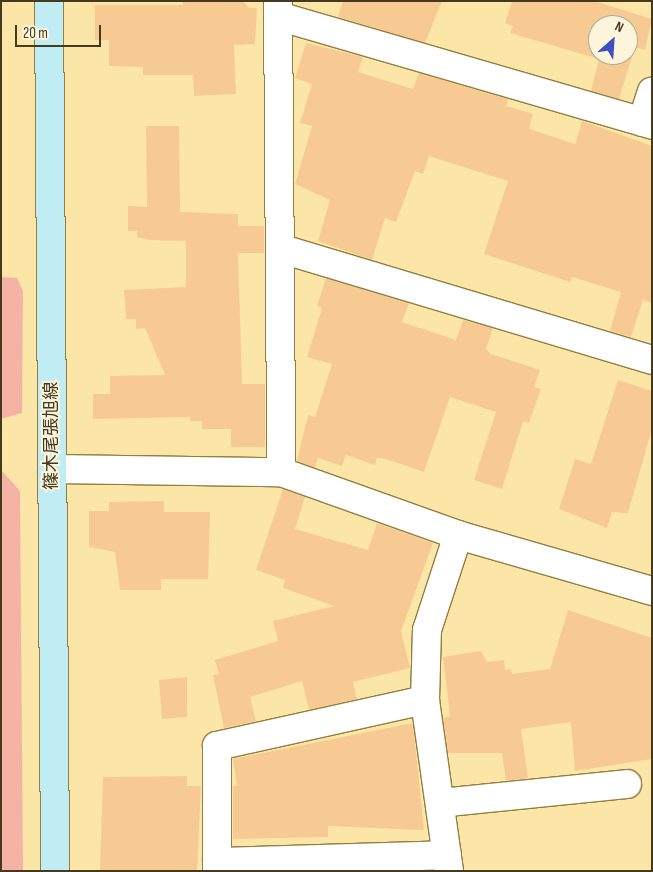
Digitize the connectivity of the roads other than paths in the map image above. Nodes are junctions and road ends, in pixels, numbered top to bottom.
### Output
1 (49, 1) edge
2 (278, 9) edge
3 (652, 92) edge
4 (647, 124) edge
5 (282, 249) junction
6 (652, 360) edge
7 (52, 469) junction
8 (281, 472) junction
9 (458, 535) junction
10 (652, 591) edge
11 (425, 700) junction
12 (627, 784) dead end
13 (440, 803) junction
14 (448, 863) edge
15 (217, 866) edge
16 (55, 871) edge

1 - 7 main road, 篠木尾張旭線
2 - 4 street
2 - 5 street
3 - 4 street
5 - 6 street
5 - 8 street
7 - 8 street
7 - 16 main road, 篠木尾張旭線
8 - 9 street
9 - 10 street
9 - 11 street
11 - 13 street
11 - 15 street
12 - 13 street
13 - 14 street
14 - 15 street

